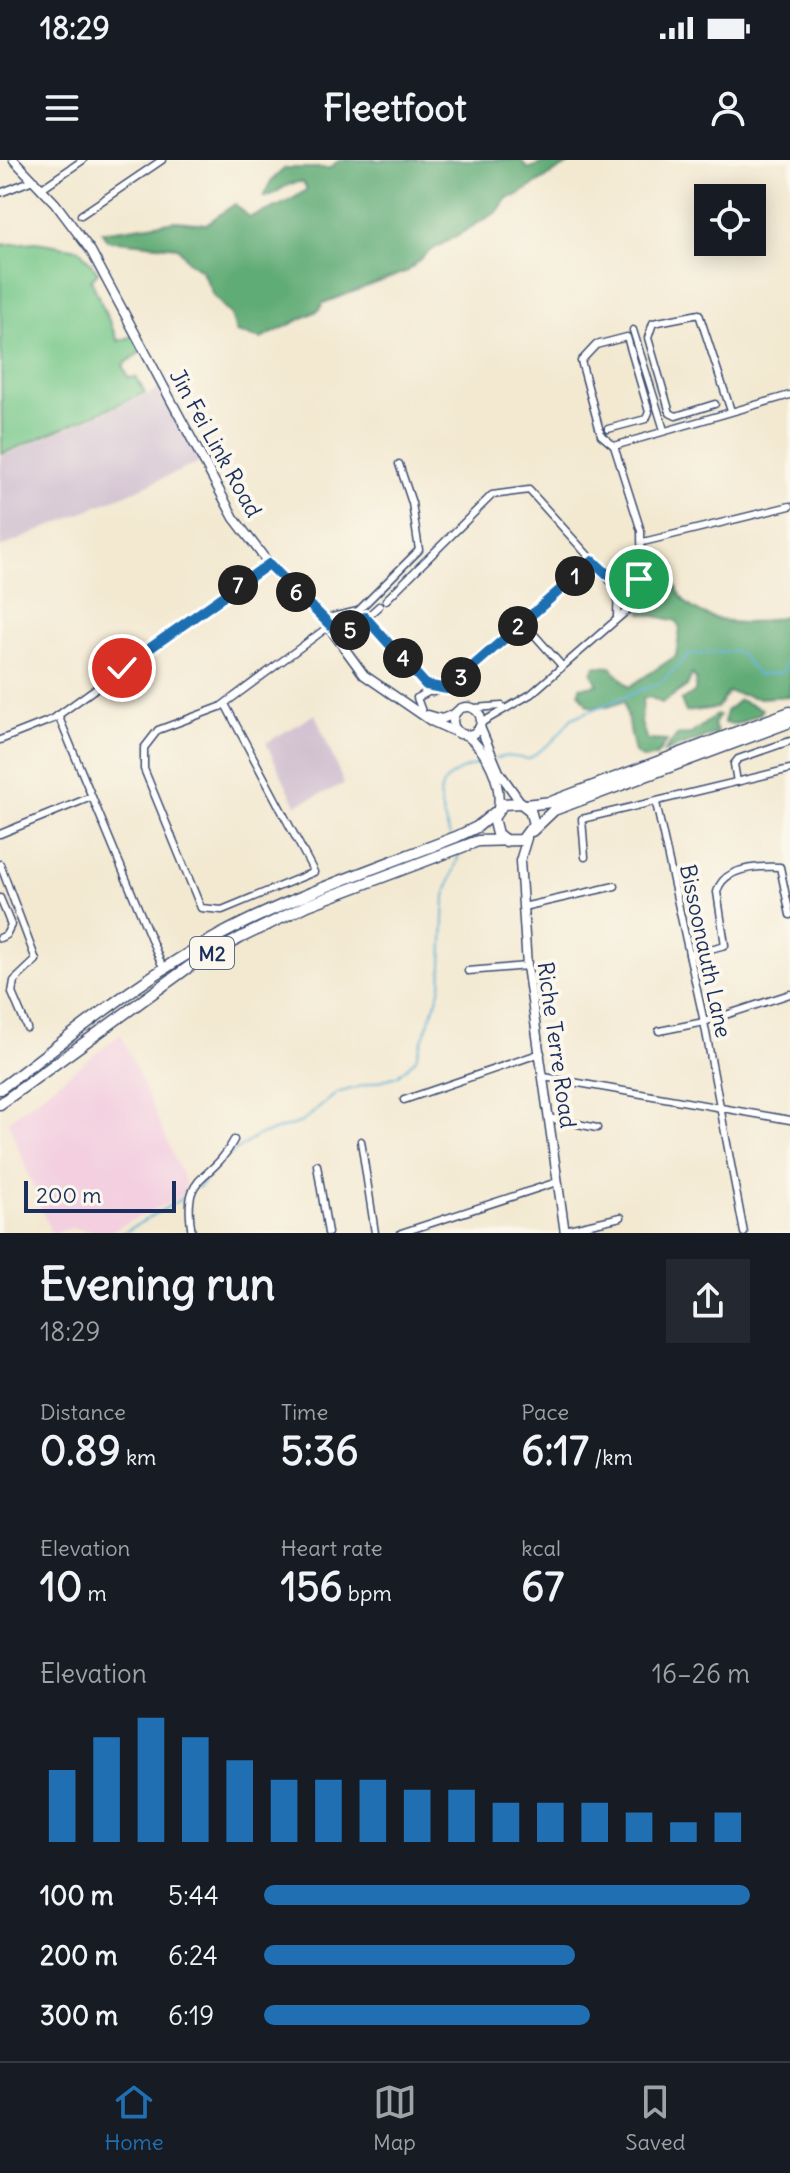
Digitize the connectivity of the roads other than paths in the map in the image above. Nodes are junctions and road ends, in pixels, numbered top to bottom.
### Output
1 (14, 160) edge
2 (83, 160) edge
3 (162, 160) edge
4 (33, 180) junction
5 (42, 188) junction
6 (0, 193) edge
7 (81, 215) dead end
8 (633, 330) dead end
9 (790, 395) edge
10 (715, 404) dead end
11 (731, 411) junction
12 (608, 429) dead end
13 (664, 430) junction
14 (614, 446) junction
15 (399, 464) dead end
16 (790, 506) edge
17 (643, 542) junction
18 (593, 561) junction
19 (269, 564) junction
20 (641, 566) junction
21 (607, 574) junction
22 (624, 577) junction
23 (641, 581) junction
24 (618, 592) junction
25 (640, 597) junction
26 (386, 600) dead end
27 (379, 606) dead end
28 (365, 617) junction
29 (617, 617) junction
30 (523, 622) junction
31 (325, 623) junction
32 (341, 640) junction
33 (562, 666) junction
34 (429, 689) junction
35 (225, 704) junction
36 (506, 706) junction
37 (474, 708) junction
38 (790, 712) edge
39 (423, 714) junction
40 (454, 714) junction
41 (58, 715) junction
42 (790, 722) edge
43 (480, 725) junction
44 (463, 735) junction
45 (0, 740) edge
46 (790, 741) edge
47 (790, 769) edge
48 (737, 782) junction
49 (91, 797) junction
50 (656, 803) junction
51 (523, 804) junction
52 (497, 810) junction
53 (0, 834) edge
54 (530, 834) junction
55 (509, 842) junction
56 (453, 844) junction
57 (585, 857) dead end
58 (520, 861) junction
59 (0, 864) edge
60 (787, 880) edge
61 (615, 886) dead end
62 (0, 898) edge
63 (523, 907) junction
64 (790, 915) edge
65 (0, 938) edge
66 (689, 955) junction
67 (161, 963) dead end
68 (527, 966) junction
69 (468, 971) dead end
70 (790, 994) edge
71 (704, 1022) junction
72 (27, 1028) dead end
73 (659, 1031) dead end
74 (541, 1053) junction
75 (544, 1077) junction
76 (0, 1089) edge
77 (404, 1100) dead end
78 (0, 1104) edge
79 (719, 1107) junction
80 (549, 1118) junction
81 (790, 1120) edge
82 (597, 1128) dead end
83 (234, 1140) dead end
84 (361, 1141) dead end
85 (317, 1165) dead end
86 (557, 1182) junction
87 (621, 1217) dead end
88 (565, 1232) edge
89 (192, 1233) edge
90 (328, 1233) edge
91 (375, 1233) edge
92 (401, 1233) edge
93 (744, 1233) edge

1 - 4 main road, Jin Fei Link Road
2 - 5 street
3 - 7 street
4 - 5 main road, Jin Fei Link Road
4 - 6 street
5 - 19 main road, Jin Fei Link Road
8 - 13 street
9 - 11 street
10 - 11 street
11 - 13 street
12 - 14 street
13 - 14 street
14 - 17 street
15 - 31 street
16 - 17 street
17 - 20 street
18 - 21 street
18 - 26 street
18 - 30 street
19 - 31 main road, Jin Fei Link Road
19 - 41 street
20 - 22 street
20 - 23 street
21 - 22 street
21 - 24 street
22 - 23 street
22 - 24 street
23 - 25 street
24 - 25 street
24 - 29 street
25 - 29 street
27 - 28 street
28 - 32 street
28 - 34 street
29 - 33 street
30 - 33 street
30 - 34 street
31 - 32 main road, Jin Fei Link Road
31 - 35 street
32 - 39 main road
33 - 36 street
34 - 39 street
35 - 35 street
36 - 37 street
36 - 43 street
37 - 40 main road
37 - 43 main road
38 - 51 highway, M2
39 - 40 main road
39 - 44 main road
40 - 44 main road
41 - 45 street
41 - 49 street
42 - 54 highway, M2
43 - 44 main road
43 - 51 main road
44 - 52 main road
46 - 48 street
47 - 48 street
48 - 50 street
49 - 53 street
49 - 67 street
50 - 57 street
50 - 66 street, Bissoonauth Lane
51 - 52 highway, M2
51 - 54 highway
52 - 55 highway
52 - 56 highway, M2
54 - 55 highway, M2
54 - 58 main road
55 - 56 highway, M2
55 - 58 main road
56 - 76 highway, M2
56 - 78 highway, M2
58 - 63 main road, Riche Terre Road
59 - 72 street
60 - 64 street
60 - 66 street
61 - 63 street
62 - 65 street
63 - 68 main road, Riche Terre Road
66 - 71 street, Bissoonauth Lane
68 - 69 street
68 - 74 main road, Riche Terre Road
70 - 71 street
71 - 73 street
71 - 79 street, Bissoonauth Lane
74 - 75 main road, Riche Terre Road
74 - 77 street
75 - 79 street
75 - 80 main road, Riche Terre Road
79 - 81 street
79 - 93 street, Bissoonauth Lane
80 - 82 street
80 - 86 main road, Riche Terre Road
83 - 89 street
84 - 91 street
85 - 90 street
86 - 88 main road, Riche Terre Road
86 - 92 street
87 - 88 street

